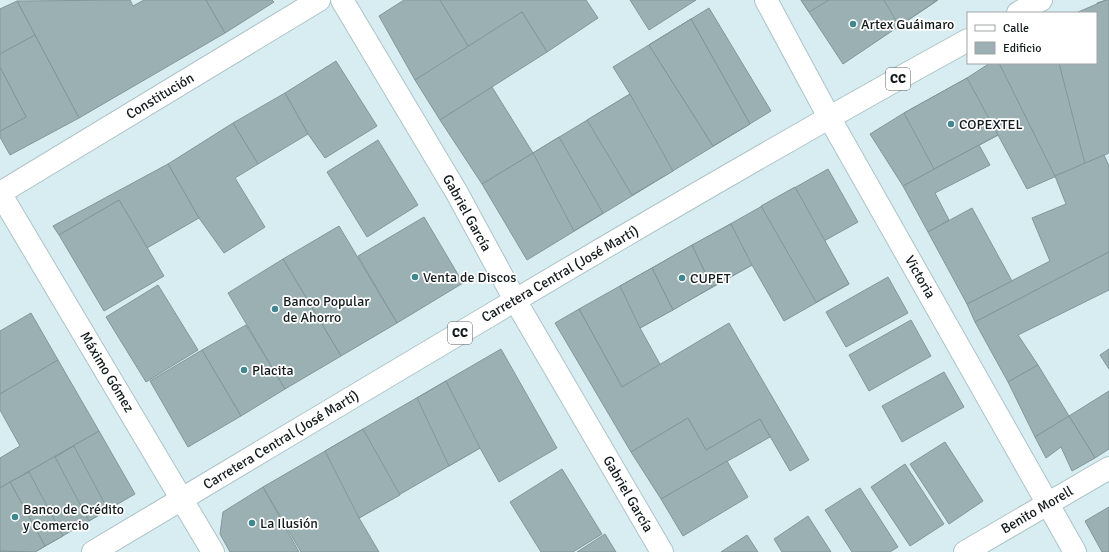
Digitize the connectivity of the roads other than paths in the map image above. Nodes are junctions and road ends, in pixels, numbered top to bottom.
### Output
1 (319, 0) edge
2 (342, 0) edge
3 (766, 0) edge
4 (1041, 0) edge
5 (1020, 12) edge
6 (967, 41) edge
7 (829, 117) junction
8 (0, 193) edge
9 (515, 300) junction
10 (1109, 468) edge
11 (182, 499) junction
12 (1049, 503) junction
13 (94, 552) edge
14 (213, 552) edge
15 (662, 552) edge
16 (965, 552) edge
17 (1076, 552) edge

1 - 8 main road, Constitución
2 - 9 main road, Gabriel García
3 - 7 main road, Victoria
4 - 5 main road
6 - 7 main road, Carretera Central (José Martí) / CC
7 - 9 main road, Carretera Central (José Martí) / CC
7 - 12 main road, Victoria
8 - 11 main road, Máximo Gómez
9 - 11 main road, Carretera Central (José Martí) / CC
9 - 15 main road, Gabriel García
10 - 12 main road, Benito Morell
11 - 13 main road, Carretera Central (José Martí) / CC
11 - 14 main road, Máximo Gómez
12 - 16 main road, Benito Morell
12 - 17 main road, Victoria

